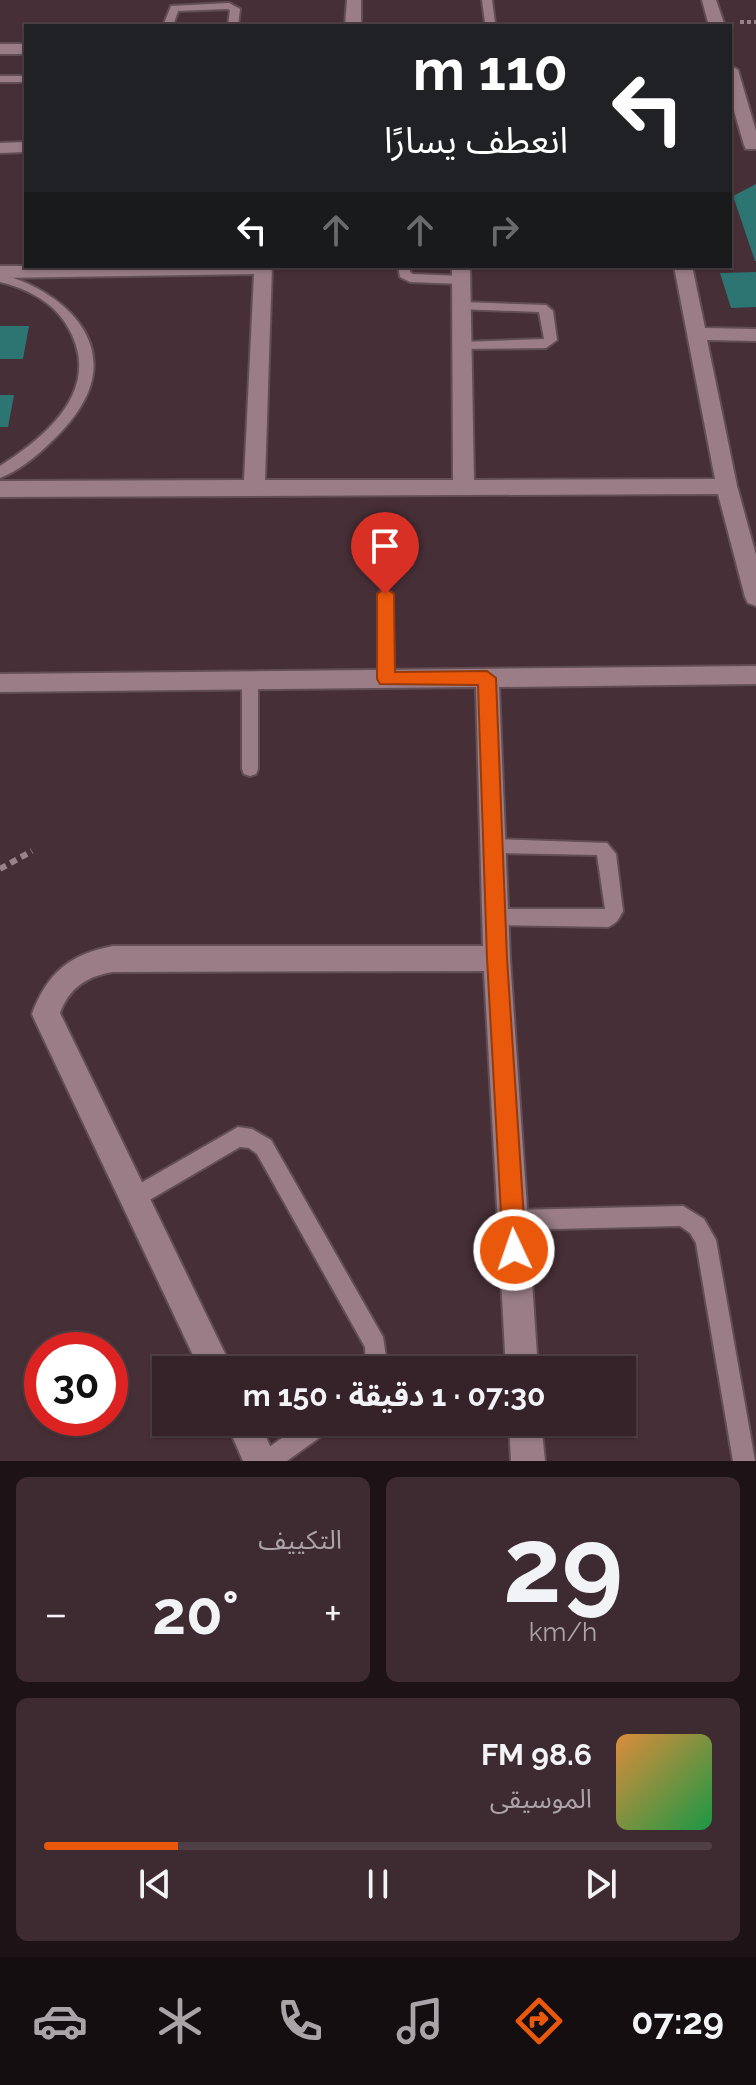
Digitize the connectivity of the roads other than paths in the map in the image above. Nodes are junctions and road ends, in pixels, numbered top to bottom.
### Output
1 (354, 0) edge
2 (487, 0) edge
3 (709, 0) edge
4 (169, 24) edge
5 (233, 24) edge
6 (353, 24) edge
7 (489, 24) edge
8 (716, 24) edge
9 (0, 49) edge
10 (24, 49) edge
11 (732, 76) edge
12 (0, 79) edge
13 (24, 79) edge
14 (732, 145) edge
15 (754, 145) edge
16 (24, 147) edge
17 (0, 148) edge
18 (38, 268) edge
19 (126, 268) edge
20 (263, 268) edge
21 (404, 268) edge
22 (683, 268) edge
23 (461, 273) edge
24 (0, 275) edge
25 (462, 306) junction
26 (697, 334) junction
27 (756, 335) edge
28 (462, 346) junction
29 (0, 473) edge
30 (727, 486) junction
31 (464, 487) junction
32 (254, 488) junction
33 (0, 489) edge
34 (385, 594) dead end
35 (756, 597) edge
36 (756, 675) edge
37 (487, 678) junction
38 (386, 679) junction
39 (250, 680) junction
40 (0, 683) edge
41 (250, 769) dead end
42 (493, 846) junction
43 (495, 917) junction
44 (497, 958) junction
45 (134, 1198) junction
46 (513, 1220) junction
47 (210, 1356) edge
48 (376, 1356) edge
49 (521, 1356) edge
50 (248, 1436) edge
51 (303, 1436) edge
52 (526, 1436) edge
53 (260, 1461) edge
54 (269, 1461) edge
55 (528, 1461) edge
56 (744, 1461) edge

1 - 6 street
2 - 7 lane
3 - 8 street
4 - 5 lane
9 - 10 street
11 - 15 street
12 - 13 lane
14 - 15 street
16 - 17 street
18 - 19 street
18 - 24 street
20 - 32 street
21 - 23 lane
22 - 26 street
23 - 25 street
24 - 29 lane
25 - 28 street
25 - 28 lane
26 - 27 street
26 - 30 street
28 - 31 street
30 - 31 street
30 - 35 street
31 - 32 street
32 - 33 street
34 - 38 lane
36 - 37 street
37 - 38 street
37 - 42 street
38 - 39 street
39 - 40 street
39 - 41 lane
42 - 43 street
42 - 43 lane
43 - 44 street
44 - 45 street
44 - 46 street
45 - 47 street
45 - 48 lane
46 - 49 street
46 - 56 lane
50 - 53 street
51 - 54 lane
52 - 55 street

